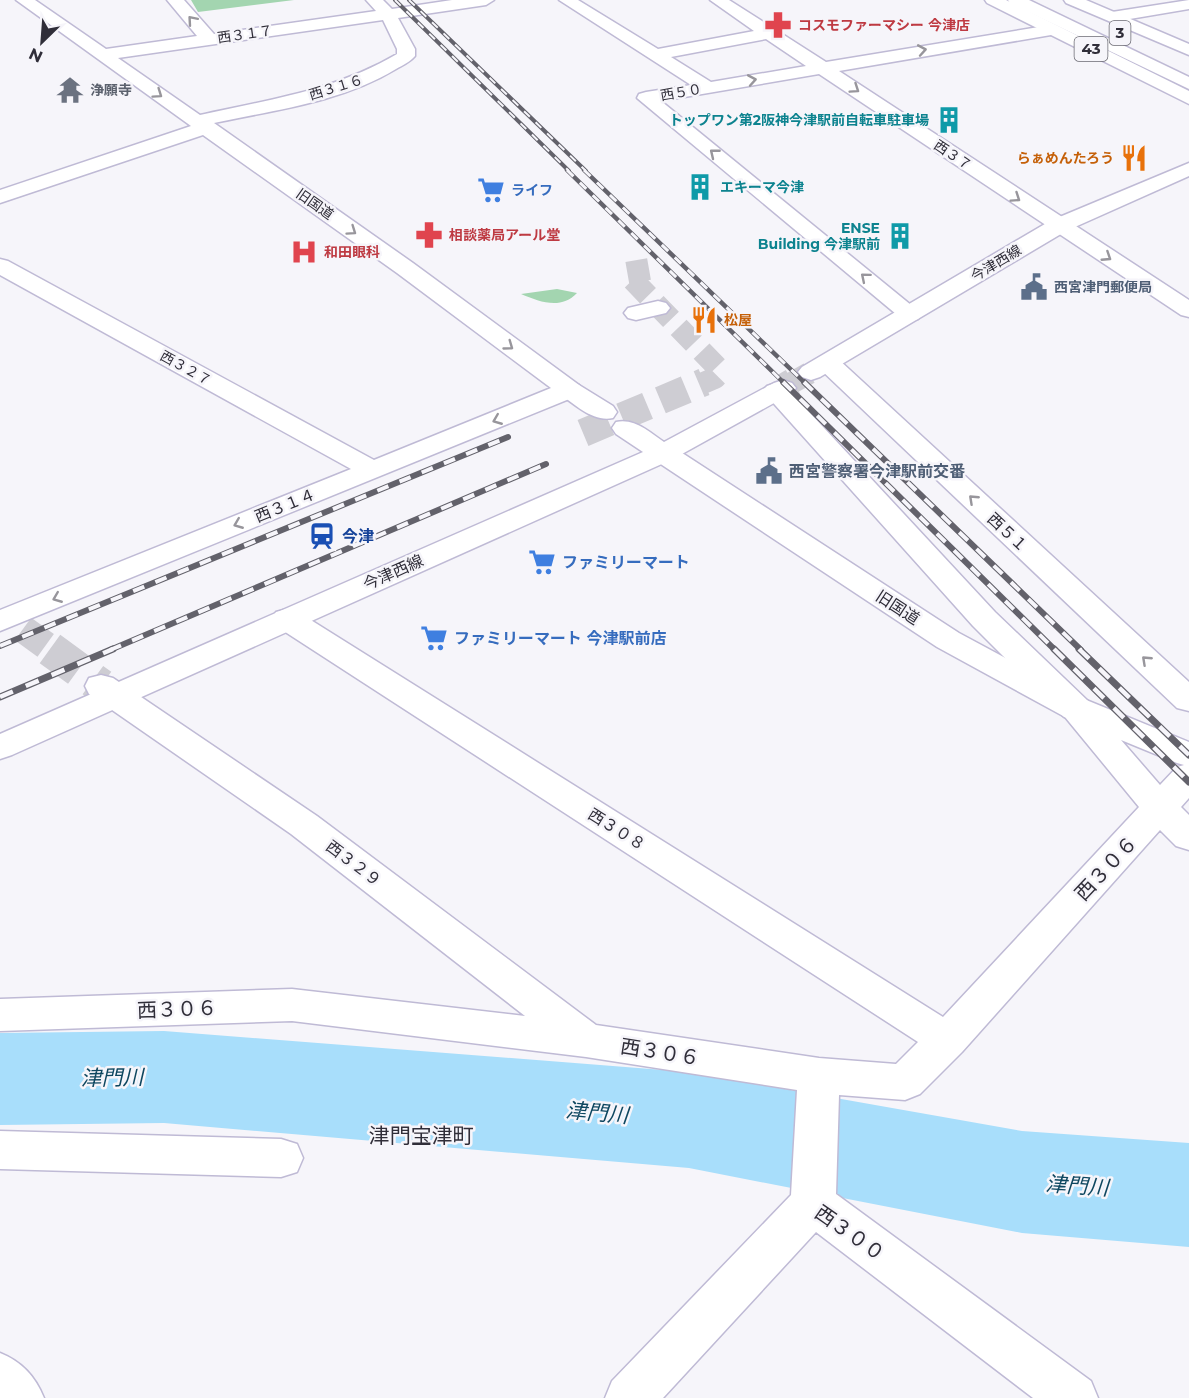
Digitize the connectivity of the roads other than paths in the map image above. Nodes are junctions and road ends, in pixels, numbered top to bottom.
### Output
1 (24, 0) edge
2 (175, 0) edge
3 (374, 0) edge
4 (486, 0) edge
5 (567, 0) edge
6 (718, 0) edge
7 (993, 0) edge
8 (1016, 0) edge
9 (1052, 0) edge
10 (1072, 0) edge
11 (436, 3) edge
12 (1189, 4) edge
13 (388, 14) junction
14 (1112, 17) junction
15 (1051, 30) junction
16 (770, 33) junction
17 (209, 39) junction
18 (1189, 50) edge
19 (103, 55) junction
20 (657, 55) junction
21 (1189, 65) edge
22 (823, 68) junction
23 (1189, 84) edge
24 (707, 87) junction
25 (1189, 98) edge
26 (202, 124) junction
27 (1189, 169) edge
28 (0, 197) edge
29 (1058, 226) junction
30 (0, 266) edge
31 (1189, 310) edge
32 (910, 314) junction
33 (820, 367) joint
34 (570, 390) junction
35 (604, 412) dead end
36 (625, 428) dead end
37 (663, 453) junction
38 (373, 470) junction
39 (287, 619) junction
40 (7, 620) edge
41 (108, 691) junction
42 (1189, 700) edge
43 (1076, 709) junction
44 (0, 747) edge
45 (1189, 755) edge
46 (1189, 776) edge
47 (1160, 808) junction
48 (1189, 837) edge
49 (0, 1015) edge
50 (586, 1040) junction
51 (947, 1040) junction
52 (819, 1076) junction
53 (0, 1150) edge
54 (281, 1158) dead end
55 (813, 1203) junction
56 (0, 1377) edge
57 (19, 1398) edge
58 (630, 1398) edge
59 (1072, 1398) edge

1 - 19 main road, 旧国道
17 -> 2 main road
3 - 13 main road, 西３１６
4 - 11 main road, 西３１７
5 - 20 main road
6 - 16 main road, 西３７
7 - 15 main road, 43
8 - 23 main road, 3
9 - 21 main road, 3
10 - 14 main road, 43
11 - 13 main road, 西３１７
12 - 14 main road
13 - 17 main road, 西３１７
13 - 26 main road, 西３１６
14 - 18 main road, 43
22 -> 15 main road, 西５０
15 - 25 main road, 43
16 - 20 main road
16 - 22 main road, 西３７
17 - 19 main road, 西３１７
19 -> 26 main road, 旧国道
20 - 24 main road
24 -> 22 main road, 西５０
22 -> 29 main road, 西３７
32 -> 24 main road, 西５０
26 - 28 main road
26 -> 34 main road, 旧国道
27 - 29 main road, 今津西線
29 -> 31 main road, 西３７
29 - 32 main road, 今津西線
30 - 38 main road, 西３２７
32 - 33 main road, 今津西線
42 -> 33 main road, 西５１
34 - 35 main road, 旧国道
34 -> 38 main road, 西３１４
36 - 37 main road, 旧国道
37 - 39 main road, 今津西線
37 - 43 main road, 旧国道
37 - 43 main road, 今津西線
38 -> 40 main road, 西３１４
39 - 41 main road, 今津西線
39 - 51 main road, 西３０８
41 - 44 main road, 今津西線
41 - 50 main road, 西３２９
43 - 45 main road, 旧国道
43 - 47 main road
46 - 47 main road, 西３０６
47 - 48 main road
47 - 51 main road, 西３０６
49 - 50 main road, 西３０６
50 - 52 main road, 西３０６
51 - 52 main road, 西３０６
52 - 55 main road
53 - 54 main road
55 - 58 main road, 西３００
55 - 59 main road, 西３００
56 - 57 main road

